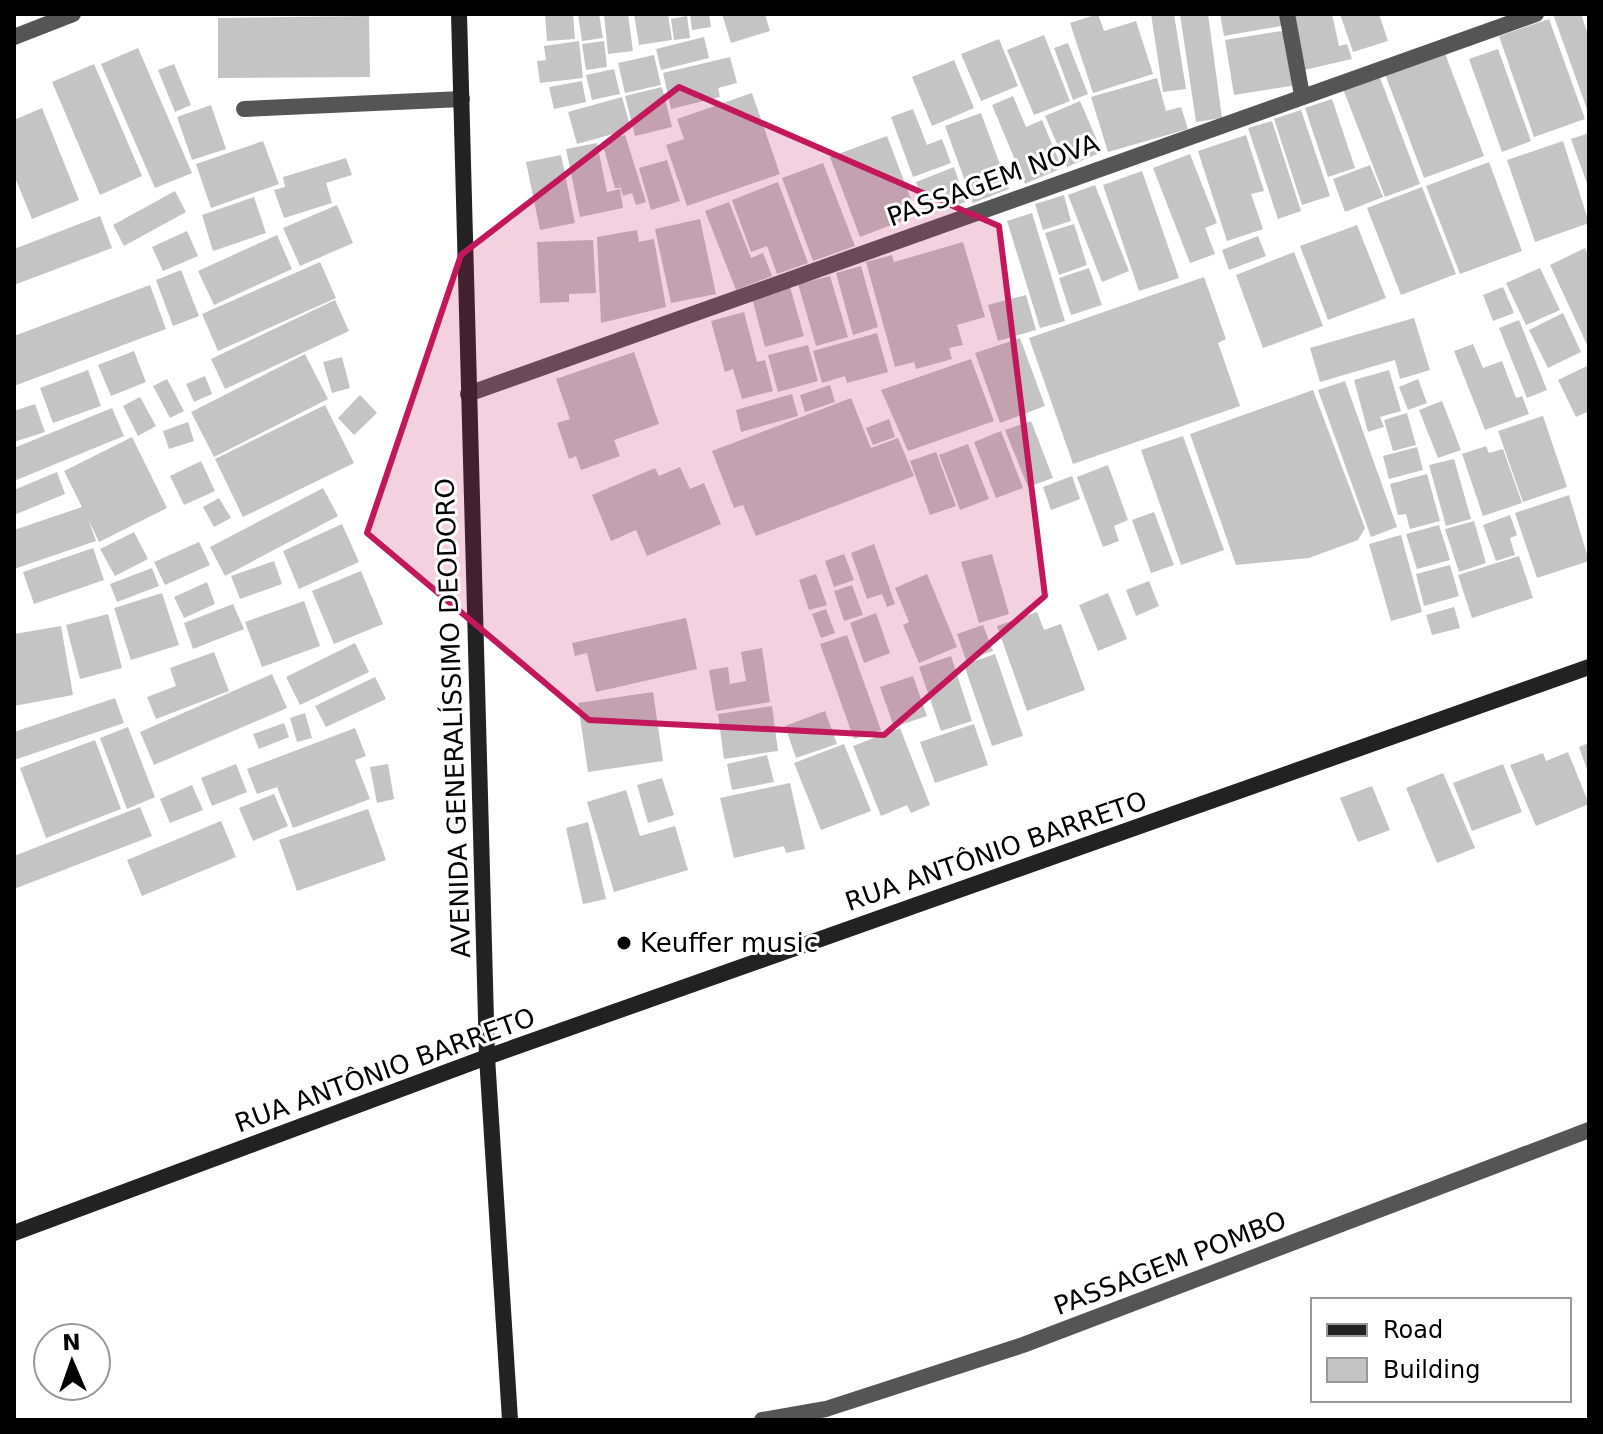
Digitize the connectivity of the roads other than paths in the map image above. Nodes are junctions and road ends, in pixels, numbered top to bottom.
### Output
1 (73, 14) edge
2 (459, 14) edge
3 (1287, 14) edge
4 (1536, 14) edge
5 (14, 37) edge
6 (1302, 95) junction
7 (462, 99) junction
8 (244, 109) dead end
9 (468, 394) junction
10 (1589, 667) edge
11 (487, 1057) junction
12 (1589, 1130) edge
13 (14, 1233) edge
14 (510, 1420) edge
15 (762, 1420) edge

1 - 5 street
2 - 7 main road, AVENIDA GENERALÍSSIMO DEODORO
3 - 6 street
4 - 6 street, PASSAGEM NOVA
6 - 9 street, PASSAGEM NOVA
7 - 8 street
7 - 9 main road, AVENIDA GENERALÍSSIMO DEODORO
9 - 11 main road, AVENIDA GENERALÍSSIMO DEODORO
10 - 11 main road, RUA ANTÔNIO BARRETO
11 - 13 main road, RUA ANTÔNIO BARRETO
11 - 14 main road, AVENIDA GENERALÍSSIMO DEODORO
12 - 15 street, PASSAGEM POMBO

